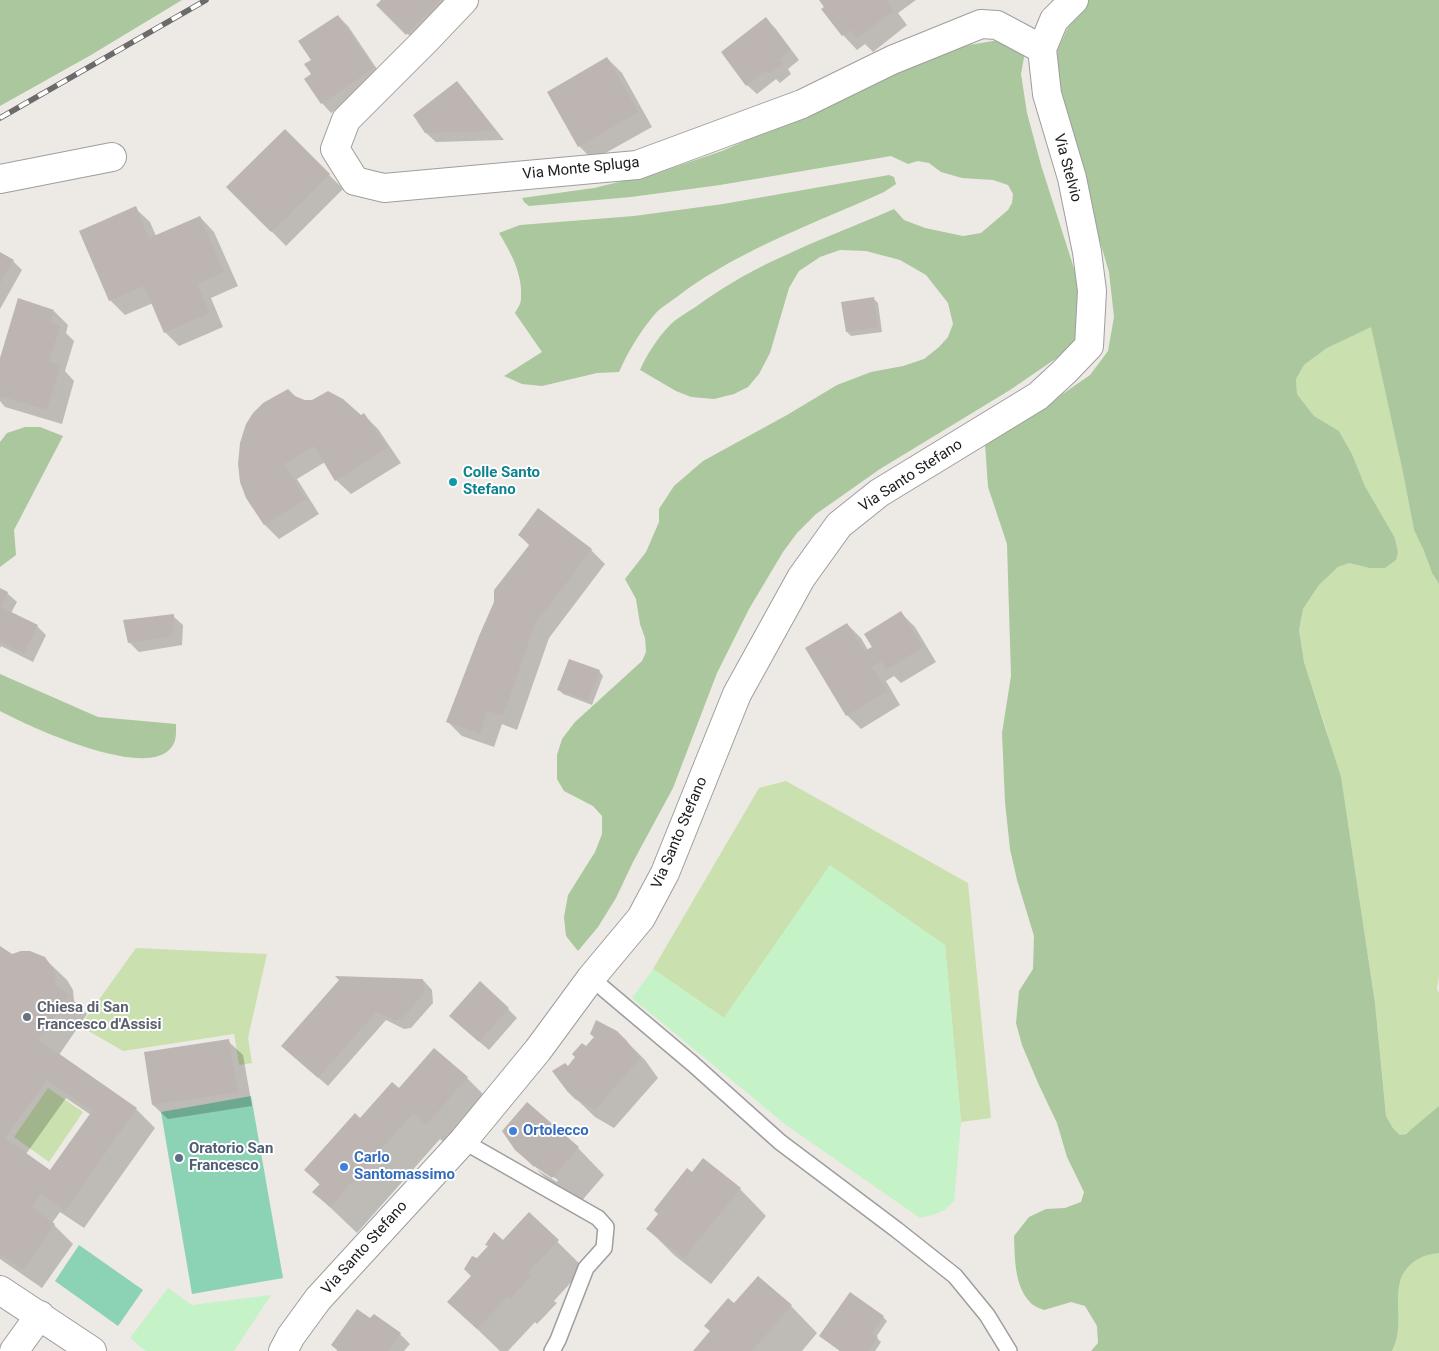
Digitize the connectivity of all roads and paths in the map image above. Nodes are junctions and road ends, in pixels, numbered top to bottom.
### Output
1 (464, 0) edge
2 (1074, 0) edge
3 (1042, 50) junction
4 (112, 157) dead end
5 (0, 179) edge
6 (1089, 346) joint
7 (591, 978) junction
8 (463, 1141) junction
9 (0, 1290) edge
10 (40, 1315) junction
11 (14, 1351) edge
12 (92, 1351) edge
13 (283, 1351) edge
14 (552, 1351) edge
15 (1009, 1351) edge

1 - 3 street, Via Monte Spluga
2 - 3 street, Via Stelvio
3 - 6 street, Via Stelvio
4 - 5 street
6 - 7 street, Via Santo Stefano
7 - 8 street, Via Santo Stefano
7 - 15 lane
8 - 13 street, Via Santo Stefano
8 - 14 lane
9 - 10 street
10 - 11 street
10 - 12 street

